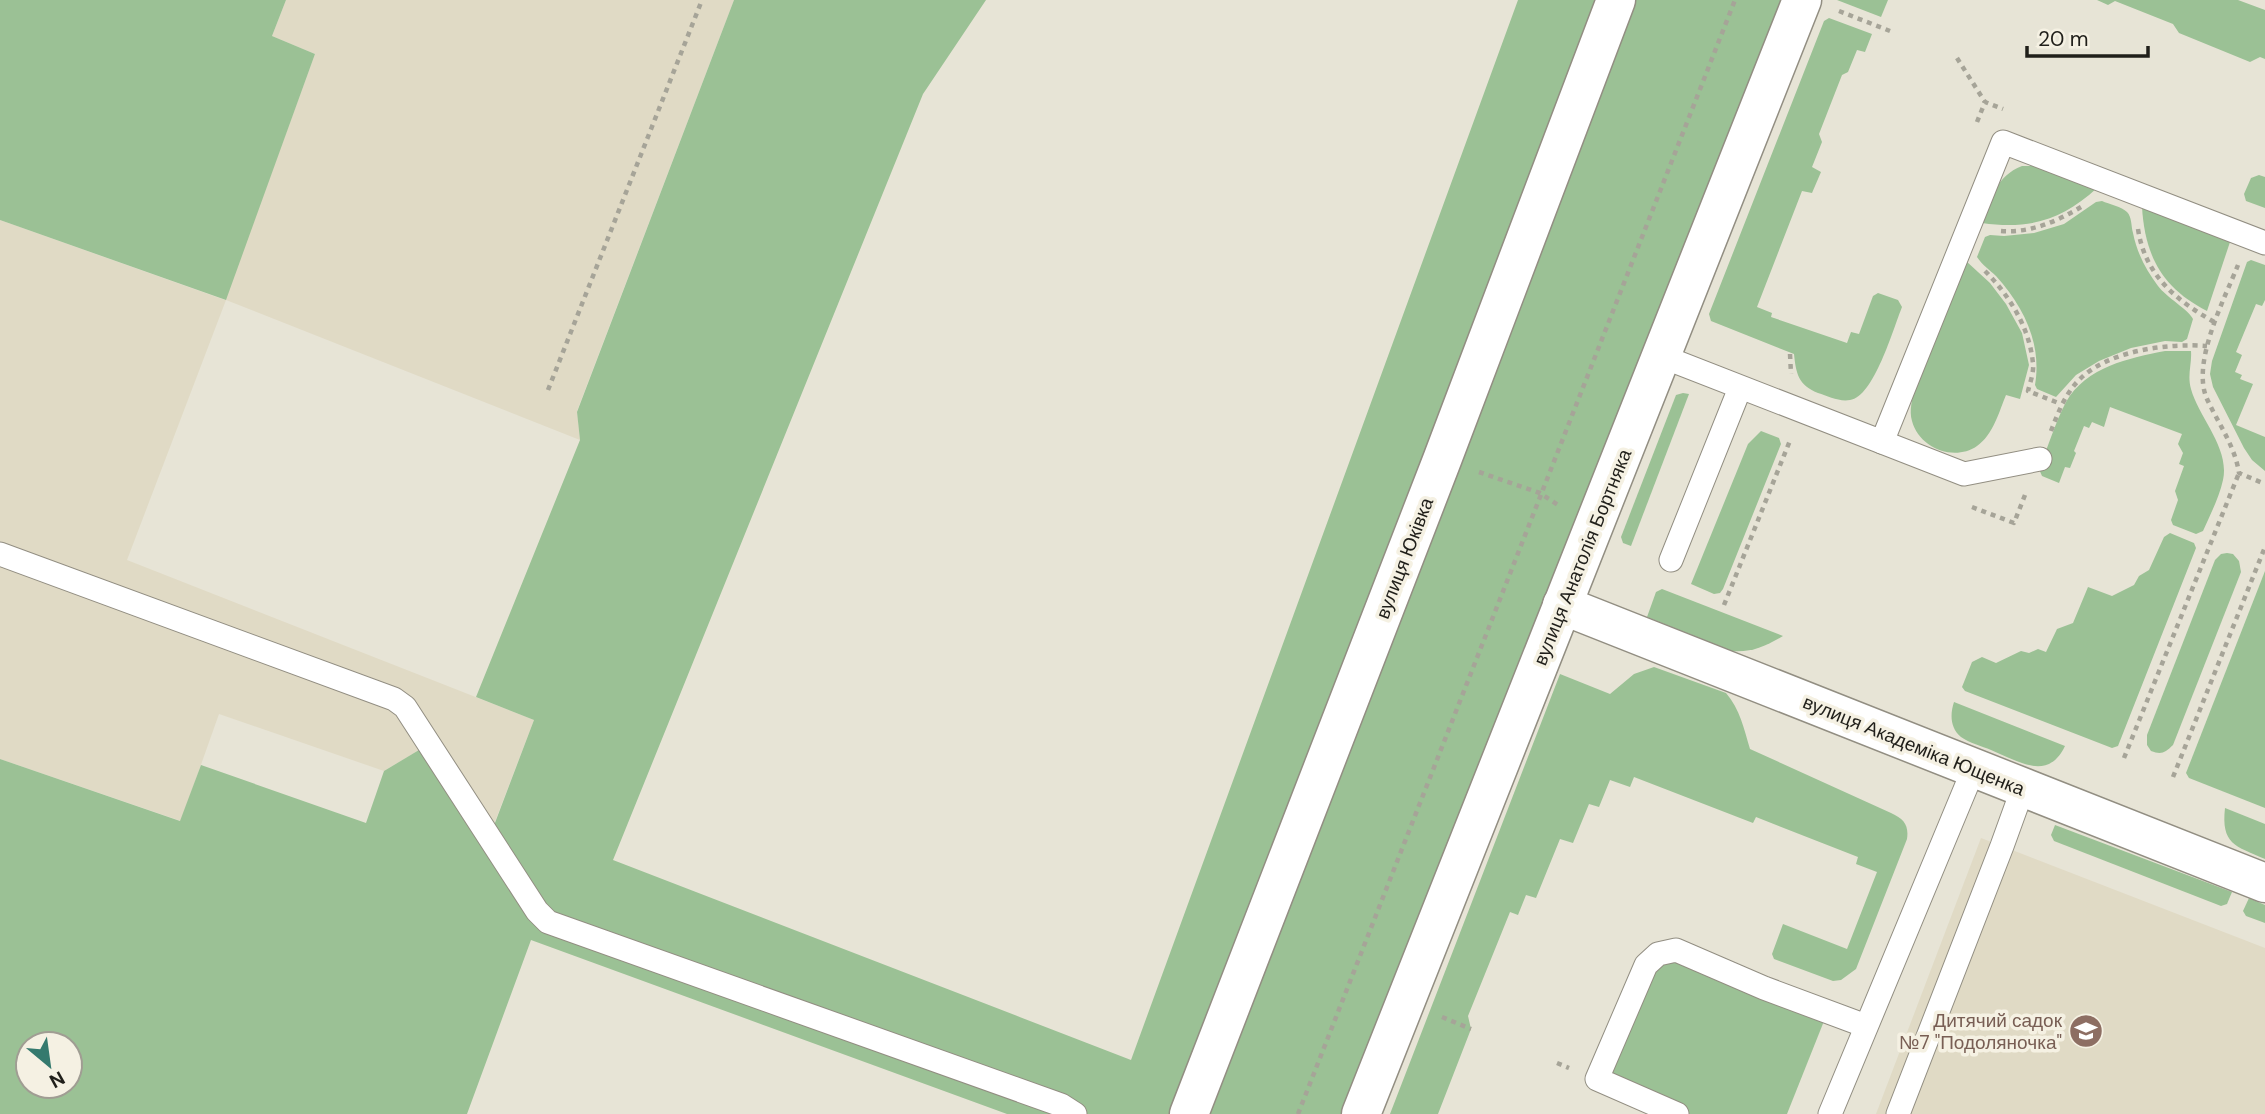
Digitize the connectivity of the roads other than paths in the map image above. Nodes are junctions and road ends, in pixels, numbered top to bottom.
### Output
1 (1616, 0) edge
2 (1818, 5) edge
3 (2257, 240) edge
4 (1661, 356) junction
5 (1740, 388) junction
6 (1882, 442) junction
7 (2040, 459) road end
8 (0, 554) edge
9 (1671, 560) dead end
10 (1562, 605) junction
11 (1974, 768) junction
12 (2023, 788) junction
13 (2265, 883) edge
14 (1867, 1026) junction
15 (1075, 1114) edge
16 (1189, 1114) edge
17 (1361, 1114) edge
18 (1677, 1114) edge
19 (1830, 1114) edge
20 (1898, 1114) edge

1 - 16 street, вулиця Юківка
2 - 4 street, вулиця Анатолія Бортняка
3 - 6 lane
4 - 5 lane
4 - 10 street, вулиця Анатолія Бортняка
5 - 6 lane
5 - 9 lane
6 - 7 lane
8 - 15 lane
10 - 11 street, вулиця Академіка Ющенка
10 - 17 street, вулиця Анатолія Бортняка
11 - 12 street, вулиця Академіка Ющенка
11 - 14 lane
12 - 13 street, вулиця Академіка Ющенка
12 - 20 lane
14 - 18 lane
14 - 19 lane

